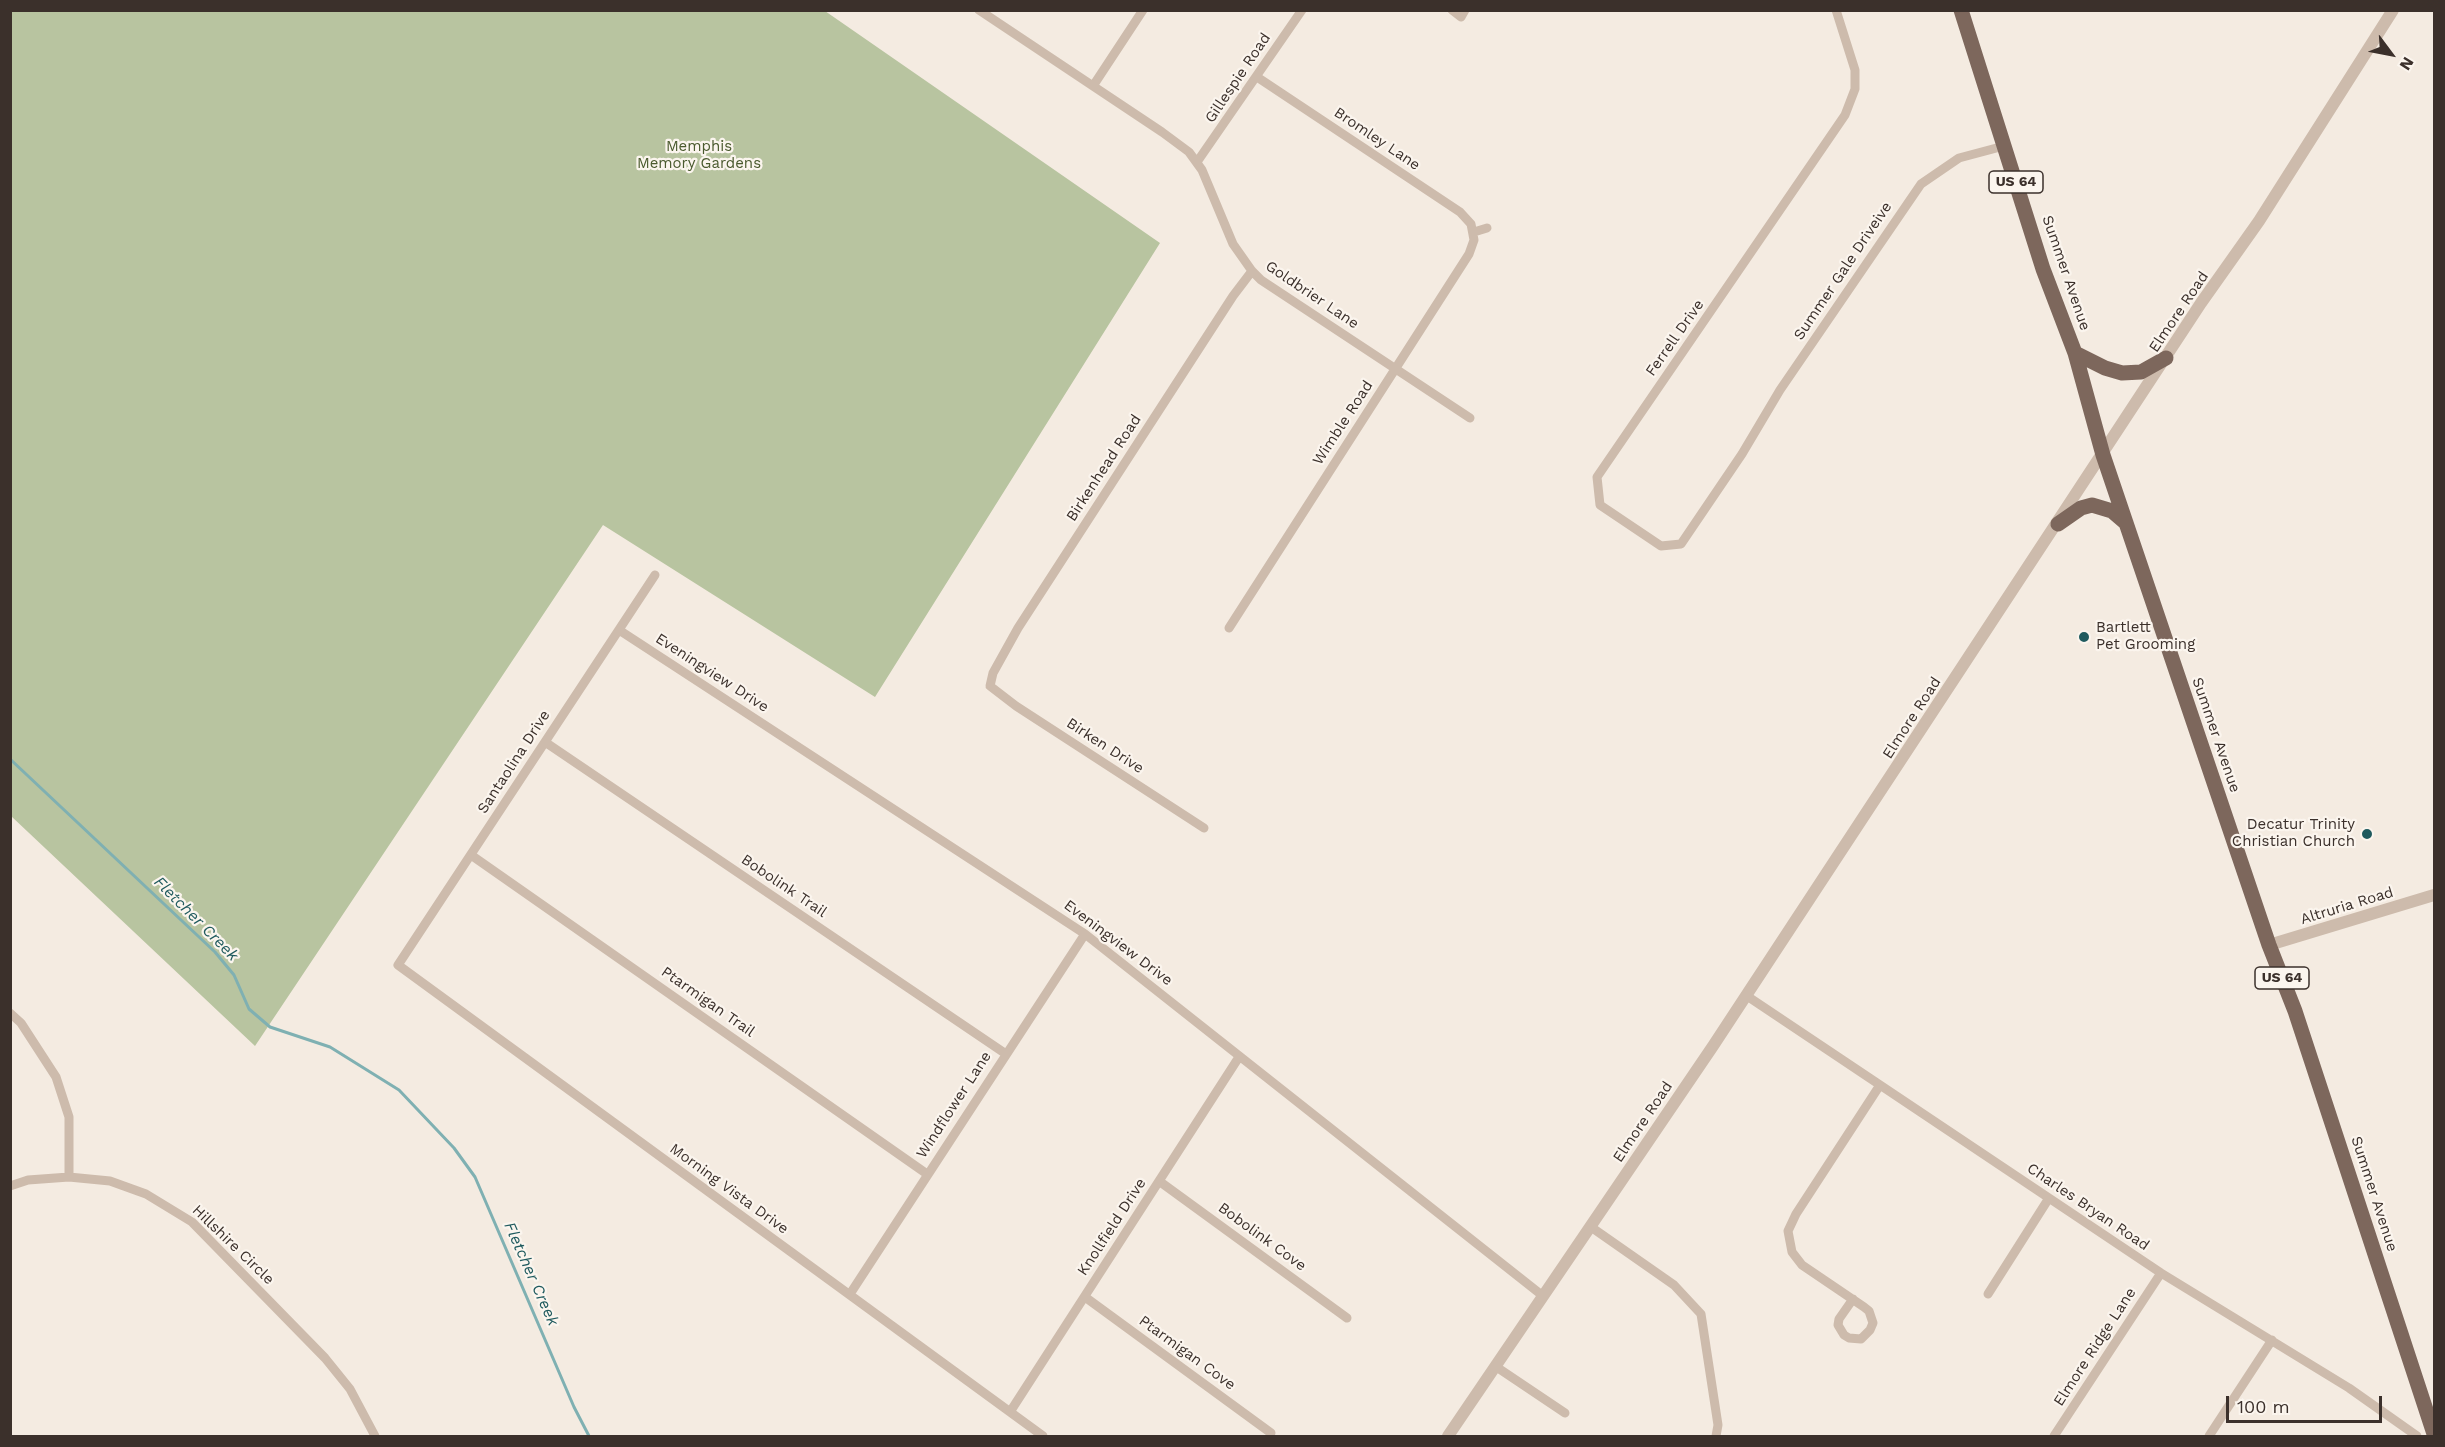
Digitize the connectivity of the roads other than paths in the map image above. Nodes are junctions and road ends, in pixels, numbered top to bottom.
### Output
1 (978, 10) edge
2 (1143, 10) edge
3 (1302, 10) edge
4 (1836, 10) edge
5 (1961, 10) edge
6 (2393, 10) edge
7 (1257, 77) junction
8 (1093, 86) junction
9 (2004, 146) junction
10 (1197, 162) junction
11 (1487, 228) dead end
12 (1474, 232) junction
13 (1252, 271) junction
14 (2075, 353) junction
15 (2166, 358) junction
16 (1395, 369) junction
17 (1470, 418) dead end
18 (1742, 454) joint
19 (2103, 455) junction
20 (2126, 523) junction
21 (2058, 524) junction
22 (655, 575) dead end
23 (1229, 628) dead end
24 (619, 630) junction
25 (990, 686) joint
26 (545, 742) junction
27 (1204, 828) dead end
28 (471, 855) junction
29 (2434, 895) edge
30 (1085, 934) junction
31 (2268, 945) junction
32 (398, 965) joint
33 (1746, 996) junction
34 (10, 1012) edge
35 (1006, 1054) junction
36 (1239, 1057) junction
37 (1880, 1085) junction
38 (927, 1174) junction
39 (69, 1177) junction
40 (1159, 1181) junction
41 (10, 1186) edge
42 (2049, 1198) junction
43 (1591, 1227) junction
44 (2161, 1273) junction
45 (849, 1294) junction
46 (1988, 1294) dead end
47 (1543, 1296) junction
48 (1085, 1297) junction
49 (1853, 1299) dead end
50 (1347, 1318) dead end
51 (2272, 1340) junction
52 (1495, 1366) junction
53 (1010, 1412) junction
54 (1565, 1413) dead end
55 (1271, 1433) dead end
56 (2434, 1434) edge
57 (375, 1437) edge
58 (1044, 1437) edge
59 (1448, 1437) edge
60 (1716, 1437) edge
61 (2054, 1437) edge
62 (2209, 1437) edge
63 (2417, 1437) edge

1 - 8 street, Goldbrier Lane
2 - 8 street
3 - 7 street, Gillespie Road
4 - 18 street, Ferrell Drive
5 - 9 main road, Summer Avenue / US 64
6 - 15 street, Elmore Road
7 - 10 street, Gillespie Road
7 - 12 street, Bromley Lane
8 - 10 street, Goldbrier Lane
9 - 14 main road, Summer Avenue / US 64
9 - 18 street, Summer Gale Driveive
10 - 13 street, Goldbrier Lane
11 - 12 street
12 - 16 street, Wimble Road
13 - 16 street, Goldbrier Lane
13 - 25 street, Birkenhead Road
14 - 15 main road
14 - 19 main road, Summer Avenue / US 64
15 - 19 street, Elmore Road
16 - 17 street, Goldbrier Lane
16 - 23 street, Wimble Road
19 - 20 main road, Summer Avenue / US 64
19 - 21 street, Elmore Road
20 - 21 main road
20 - 31 main road, Summer Avenue / US 64
21 - 33 street, Elmore Road
22 - 24 street, Santaolina Drive
24 - 26 street, Santaolina Drive
24 - 30 street, Eveningview Drive
25 - 27 street, Birken Drive
26 - 28 street, Santaolina Drive
26 - 35 street, Bobolink Trail
28 - 32 street, Santaolina Drive
28 - 38 street, Ptarmigan Trail
29 - 31 street, Altruria Road
30 - 35 street, Windflower Lane
30 - 36 street, Eveningview Drive
31 - 56 main road, Summer Avenue / US 64
32 - 45 street, Morning Vista Drive
33 - 37 street, Charles Bryan Road
33 - 43 street, Elmore Road
34 - 39 street
35 - 38 street, Windflower Lane
36 - 40 street, Knollfield Drive
36 - 47 street, Eveningview Drive
37 - 42 street, Charles Bryan Road
37 - 49 street
38 - 45 street, Windflower Lane
39 - 41 street, Hillshire Circle
39 - 57 street, Hillshire Circle
40 - 48 street, Knollfield Drive
40 - 50 street, Bobolink Cove
42 - 44 street, Charles Bryan Road
42 - 46 street
43 - 47 street, Elmore Road
43 - 60 street
44 - 51 street, Charles Bryan Road
44 - 61 street, Elmore Ridge Lane
45 - 53 street, Morning Vista Drive
47 - 52 street, Elmore Road
48 - 53 street, Knollfield Drive
48 - 55 street, Ptarmigan Cove
51 - 62 street
51 - 63 street, Charles Bryan Road
52 - 54 street
52 - 59 street, Elmore Road
53 - 58 street, Morning Vista Drive

